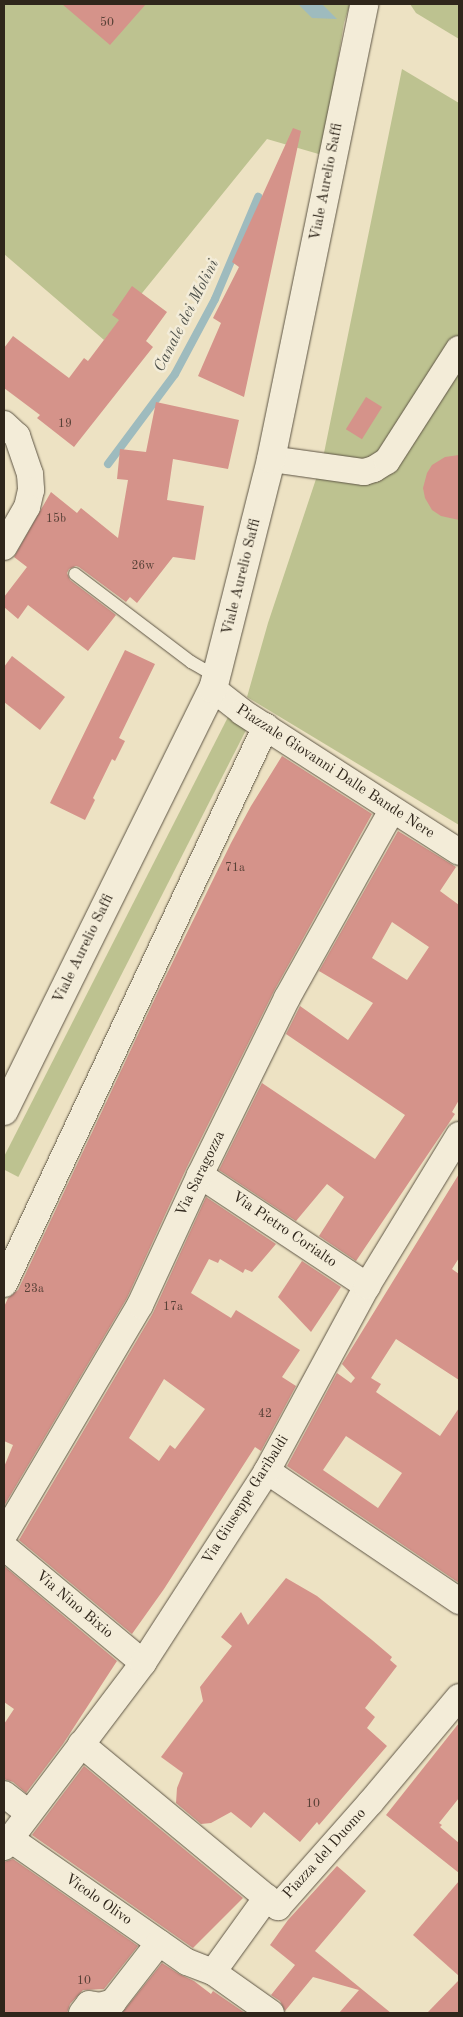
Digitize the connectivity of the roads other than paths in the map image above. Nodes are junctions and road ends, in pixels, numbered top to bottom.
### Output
1 (364, 4) edge
2 (459, 349) edge
3 (4, 424) edge
4 (272, 459) junction
5 (14, 535) edge
6 (75, 574) dead end
7 (215, 683) junction
8 (266, 726) junction
9 (392, 810) junction
10 (459, 852) edge
11 (4, 1111) edge
12 (459, 1135) edge
13 (200, 1175) junction
14 (4, 1284) edge
15 (367, 1286) junction
16 (266, 1471) junction
17 (4, 1535) edge
18 (4, 1547) edge
19 (459, 1601) edge
20 (143, 1662) junction
21 (459, 1697) edge
22 (81, 1744) junction
23 (4, 1794) edge
24 (28, 1813) junction
25 (6, 1842) edge
26 (267, 1897) junction
27 (159, 1943) junction
28 (213, 1972) junction
29 (265, 2009) edge
30 (82, 2013) edge

1 - 4 street, Viale Aurelio Saffi
2 - 4 street
3 - 5 street
4 - 7 street, Viale Aurelio Saffi
6 - 7 lane
7 - 8 street, Piazzale Giovanni Dalle Bande Nere
7 - 11 street, Viale Aurelio Saffi
8 - 9 street, Piazzale Giovanni Dalle Bande Nere
8 - 14 street
9 - 10 street, Piazzale Giovanni Dalle Bande Nere
9 - 13 street, Via Saragozza
12 - 15 street, Via Giuseppe Garibaldi
13 - 15 street, Via Pietro Corialto
13 - 17 street, Via Saragozza
15 - 16 street, Via Giuseppe Garibaldi
16 - 19 street
16 - 20 street, Via Giuseppe Garibaldi
18 - 20 street, Via Nino Bixio
20 - 22 street, Via Giuseppe Garibaldi
21 - 26 street, Piazza del Duomo
22 - 24 street, Via Giuseppe Garibaldi
22 - 26 street, Piazza del Duomo
23 - 24 street
24 - 25 street, Via Giuseppe Garibaldi
25 - 27 street, Vicolo Olivo
26 - 28 street
27 - 28 street, Vicolo Olivo
27 - 30 street
28 - 29 street, Vicolo Olivo

